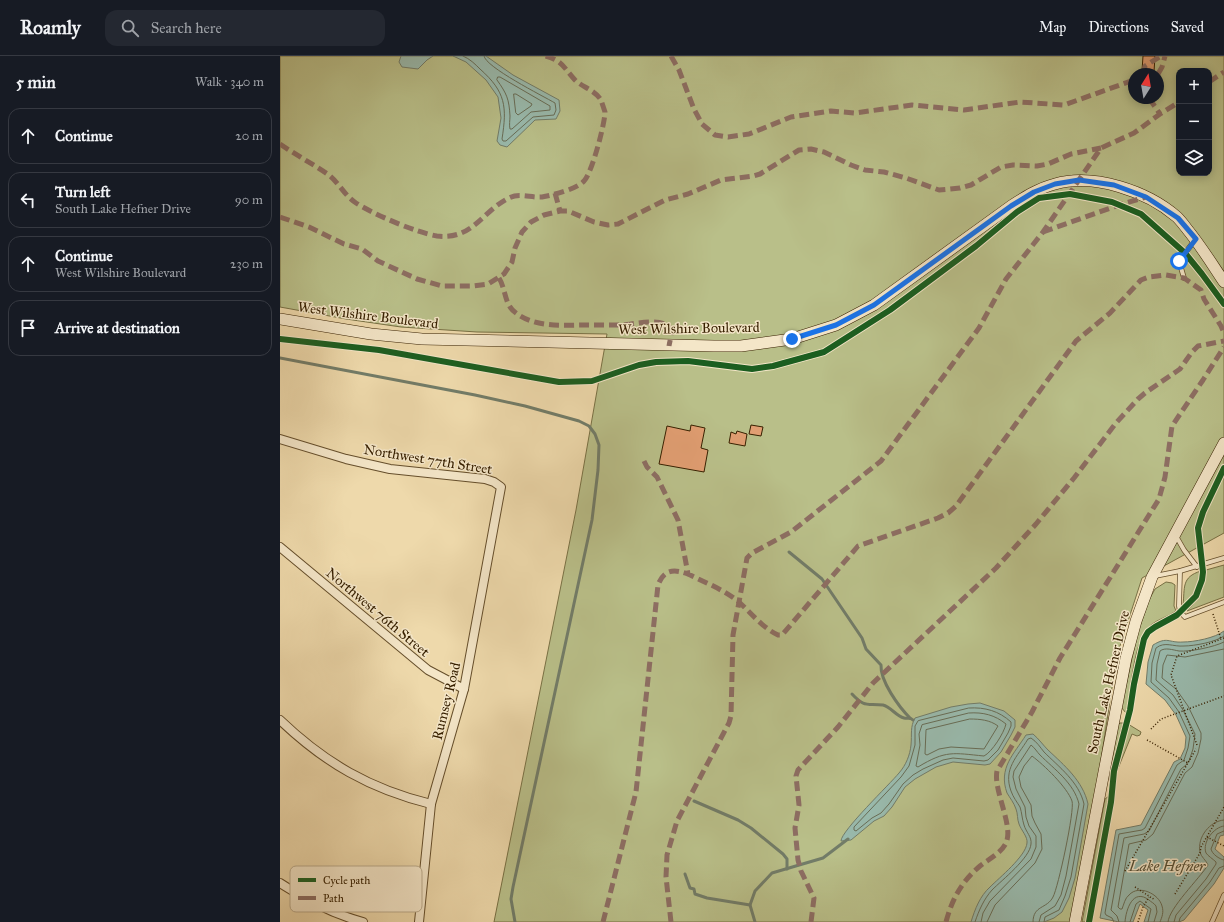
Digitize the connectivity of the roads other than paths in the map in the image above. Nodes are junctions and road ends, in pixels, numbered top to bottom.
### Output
1 (1196, 239) junction
2 (1184, 278) dead end
3 (1224, 282) edge
4 (280, 319) edge
5 (280, 439) edge
6 (1224, 443) edge
7 (501, 487) joint
8 (1175, 533) junction
9 (280, 546) edge
10 (1224, 558) edge
11 (1197, 567) junction
12 (1180, 571) junction
13 (1152, 577) junction
14 (1224, 602) edge
15 (464, 689) junction
16 (280, 720) edge
17 (431, 804) junction
18 (280, 883) edge
19 (290, 890) edge
20 (422, 892) edge
21 (1224, 895) edge
22 (333, 912) edge
23 (420, 912) edge
24 (363, 922) edge
25 (419, 922) edge
26 (1075, 922) edge
27 (1212, 922) edge

1 - 2 lane
1 - 3 street
1 - 4 street, West Wilshire Boulevard
5 - 7 street, Northwest 77th Street
6 - 8 street, South Lake Hefner Drive
7 - 15 street, Rumsey Road
8 - 11 lane
8 - 13 street, South Lake Hefner Drive
9 - 15 street, Northwest 76th Street
10 - 11 lane
11 - 12 lane
12 - 13 lane
12 - 14 lane
13 - 26 street, South Lake Hefner Drive
15 - 17 street, Rumsey Road
16 - 17 street
17 - 20 street, Rumsey Road
18 - 19 street
21 - 27 lane
22 - 24 street
23 - 25 street, Rumsey Road

